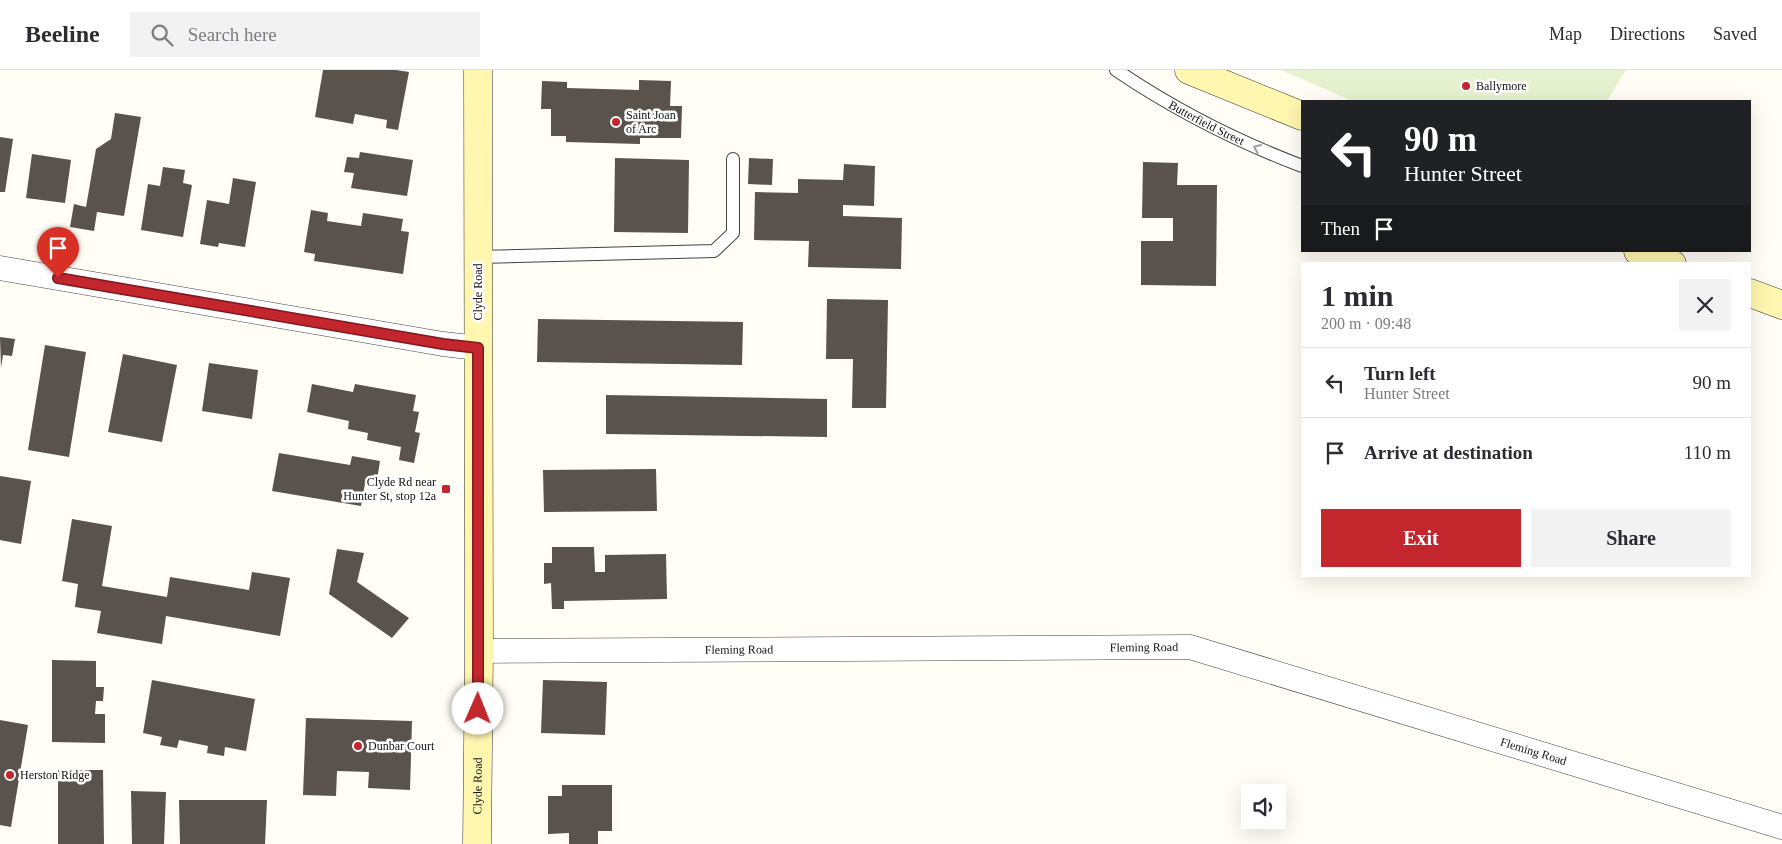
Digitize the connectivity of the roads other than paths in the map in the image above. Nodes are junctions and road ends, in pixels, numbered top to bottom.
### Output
1 (478, 70) edge
2 (1116, 70) edge
3 (1189, 70) edge
4 (1301, 116) edge
5 (733, 159) dead end
6 (1301, 166) edge
7 (1641, 252) edge
8 (478, 256) junction
9 (1667, 262) edge
10 (0, 268) edge
11 (1751, 293) edge
12 (1782, 305) edge
13 (478, 348) junction
14 (479, 651) junction
15 (1782, 827) edge
16 (476, 844) edge

1 - 8 street, Clyde Road
6 -> 2 lane, Butterfield Street
3 - 4 street
5 - 8 lane
7 - 9 street
8 - 13 street, Clyde Road
10 - 13 street
11 - 12 street
13 - 14 street, Clyde Road
14 - 15 street, Fleming Road
14 - 16 street, Clyde Road

